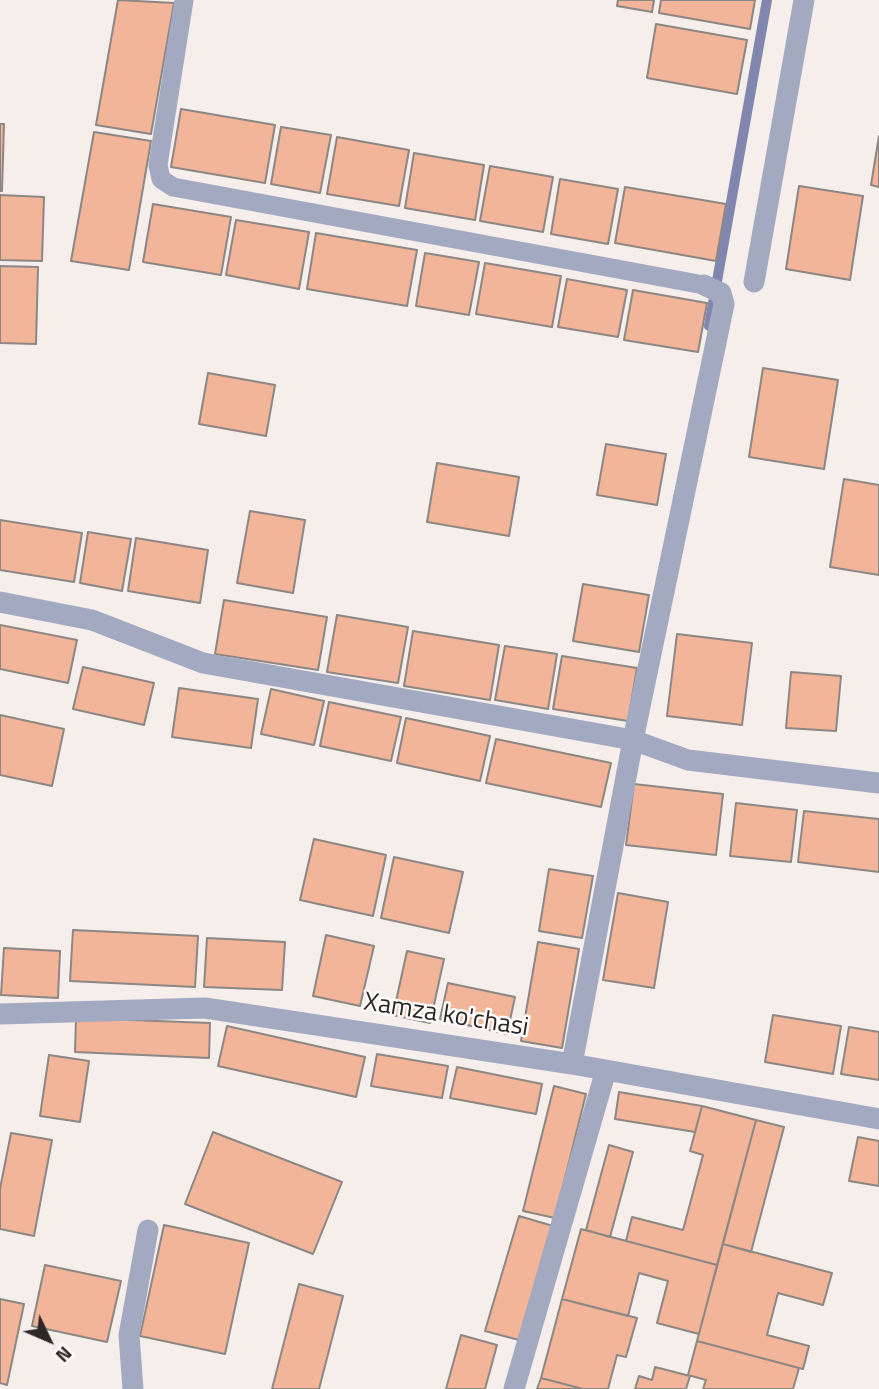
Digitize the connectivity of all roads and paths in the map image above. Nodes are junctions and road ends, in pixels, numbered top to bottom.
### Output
1 (184, 0) edge
2 (804, 0) edge
3 (754, 282) dead end
4 (704, 285) joint
5 (0, 603) edge
6 (633, 740) junction
7 (879, 783) edge
8 (0, 1014) edge
9 (572, 1064) junction
10 (606, 1070) junction
11 (879, 1119) edge
12 (148, 1230) dead end
13 (133, 1389) edge
14 (514, 1389) edge

1 - 4 lane
2 - 3 street
4 - 6 street
5 - 6 street
6 - 7 street
6 - 9 street
8 - 9 street, Xamza ko'chasi
9 - 10 street, Xamza ko'chasi
10 - 11 street, Xamza ko'chasi
10 - 14 street
12 - 13 street

